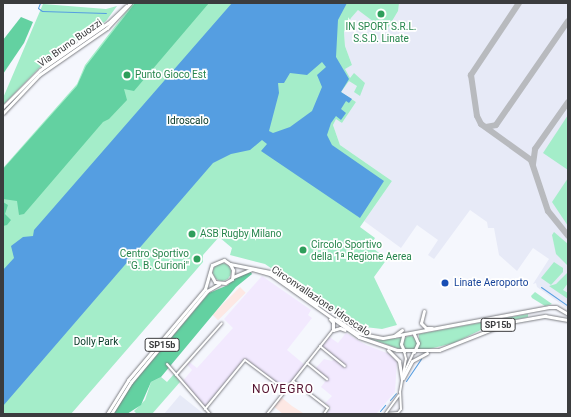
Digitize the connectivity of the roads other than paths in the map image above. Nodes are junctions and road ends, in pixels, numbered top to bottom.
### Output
1 (129, 3) edge
2 (3, 107) edge
3 (3, 113) edge
4 (230, 264) junction
5 (210, 273) junction
6 (233, 277) junction
7 (220, 284) junction
8 (320, 310) junction
9 (424, 311) dead end
10 (527, 313) junction
11 (568, 314) edge
12 (527, 319) junction
13 (568, 320) edge
14 (222, 323) dead end
15 (441, 328) junction
16 (334, 330) junction
17 (402, 330) dead end
18 (414, 334) junction
19 (403, 336) junction
20 (358, 338) junction
21 (388, 338) junction
22 (375, 345) junction
23 (320, 346) junction
24 (404, 351) junction
25 (414, 352) junction
26 (429, 352) junction
27 (307, 363) junction
28 (167, 364) dead end
29 (345, 366) dead end
30 (176, 375) junction
31 (327, 379) dead end
32 (402, 379) junction
33 (293, 381) junction
34 (285, 390) junction
35 (400, 392) junction
36 (394, 403) junction
37 (400, 405) junction
38 (391, 408) junction
39 (205, 409) junction
40 (394, 413) junction
41 (107, 414) edge
42 (111, 414) edge
43 (210, 414) edge
44 (267, 414) edge
45 (324, 414) edge
46 (386, 414) edge

1 - 2 main road, Via Bruno Buozzi
1 - 3 main road, Via Bruno Buozzi
4 - 5 main road, SP15b
4 - 6 main road
4 - 21 main road, Circonvallazione Idroscalo / SP15b
5 - 7 main road
5 - 41 main road, SP15b
6 - 7 main road, SP15b
6 - 8 main road, Circonvallazione Idroscalo / SP15b
7 - 42 main road, SP15b
8 - 16 main road
8 - 20 main road, Circonvallazione Idroscalo / SP15b
9 - 15 main road
10 - 11 main road, Circonvallazione Idroscalo / SP15b
10 - 12 main road
10 - 15 main road, Circonvallazione Idroscalo / SP15b
12 - 13 main road, Circonvallazione Idroscalo / SP15b
12 - 26 main road, Circonvallazione Idroscalo / SP15b
14 - 30 street
15 - 18 main road, Circonvallazione Idroscalo / SP15b
16 - 20 main road
16 - 23 street
17 - 21 main road
18 - 19 main road, Circonvallazione Idroscalo / SP15b
18 - 25 main road
19 - 21 main road, Circonvallazione Idroscalo / SP15b
19 - 24 main road
20 - 22 main road, Circonvallazione Idroscalo / SP15b
22 - 24 main road, Circonvallazione Idroscalo / SP15b
22 - 32 main road
23 - 27 street
23 - 29 street
24 - 25 main road, Circonvallazione Idroscalo / SP15b
24 - 32 street
25 - 26 main road, Circonvallazione Idroscalo / SP15b
25 - 32 street
26 - 32 main road
27 - 31 street
27 - 33 street
28 - 30 street
30 - 39 street
32 - 35 street
33 - 34 street
33 - 45 street
34 - 39 street
34 - 44 street
35 - 36 street
35 - 37 street
36 - 37 street
36 - 38 street
37 - 40 street
38 - 40 street
38 - 46 street
39 - 43 street
40 - 46 street

